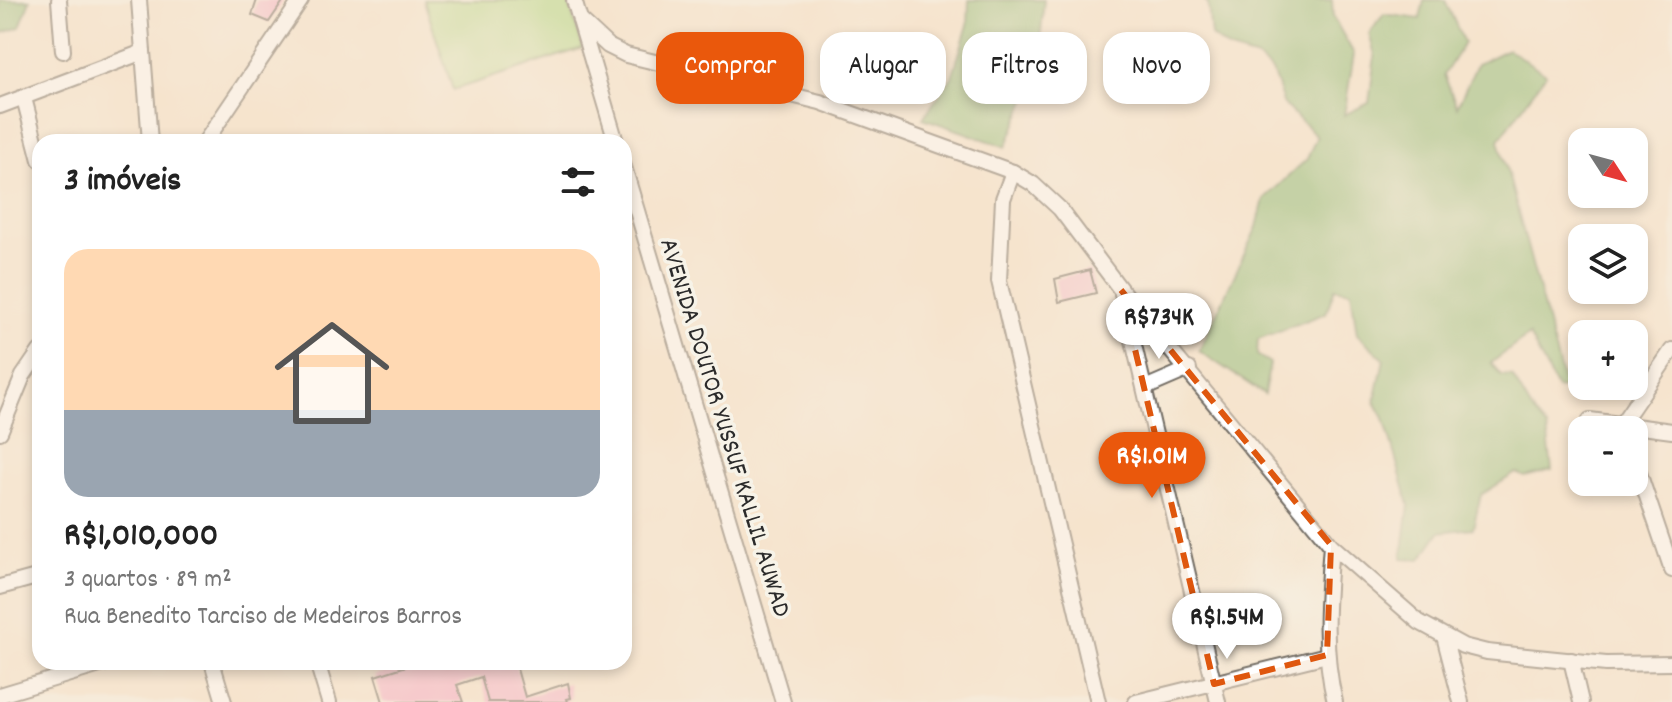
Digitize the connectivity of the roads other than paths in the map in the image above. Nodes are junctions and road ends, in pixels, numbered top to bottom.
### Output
1 (59, 0) edge
2 (139, 0) edge
3 (301, 0) edge
4 (574, 0) edge
5 (580, 20) junction
6 (63, 51) dead end
7 (143, 52) junction
8 (24, 98) junction
9 (0, 106) edge
10 (33, 134) edge
11 (149, 134) edge
12 (210, 134) edge
13 (614, 134) edge
14 (1013, 172) junction
15 (632, 194) edge
16 (1121, 290) junction
17 (1672, 350) edge
18 (32, 363) edge
19 (1189, 369) junction
20 (1145, 388) junction
21 (1630, 416) edge
22 (1648, 429) edge
23 (1672, 431) edge
24 (0, 432) edge
25 (1647, 496) edge
26 (1331, 545) junction
27 (1672, 570) edge
28 (32, 578) edge
29 (0, 587) edge
30 (1444, 636) junction
31 (1327, 655) junction
32 (1571, 660) junction
33 (1672, 663) edge
34 (83, 670) edge
35 (214, 670) edge
36 (319, 670) edge
37 (1214, 684) junction
38 (0, 695) edge
39 (224, 702) edge
40 (329, 702) edge
41 (783, 702) edge
42 (1098, 702) edge
43 (1136, 702) edge
44 (1218, 702) edge
45 (1335, 702) edge
46 (1461, 702) edge
47 (1581, 702) edge

1 - 6 street
2 - 7 street
3 - 12 street
4 - 5 street
5 - 13 street
5 - 14 street
7 - 8 street
7 - 11 street
8 - 9 street
8 - 10 street
14 - 16 street
14 - 42 street
15 - 41 street, AVENIDA DOUTOR YUSSUF KALLIL AUWAD
16 - 19 street
16 - 20 street
17 - 21 street
18 - 24 street
19 - 20 street
19 - 26 street
20 - 37 street
22 - 23 street
25 - 27 street
26 - 30 street
26 - 31 street
28 - 29 street
30 - 32 street
30 - 46 street
31 - 37 street
31 - 45 street
32 - 33 street
32 - 47 street
34 - 38 street
35 - 39 street
36 - 40 street
37 - 43 street
37 - 44 street

